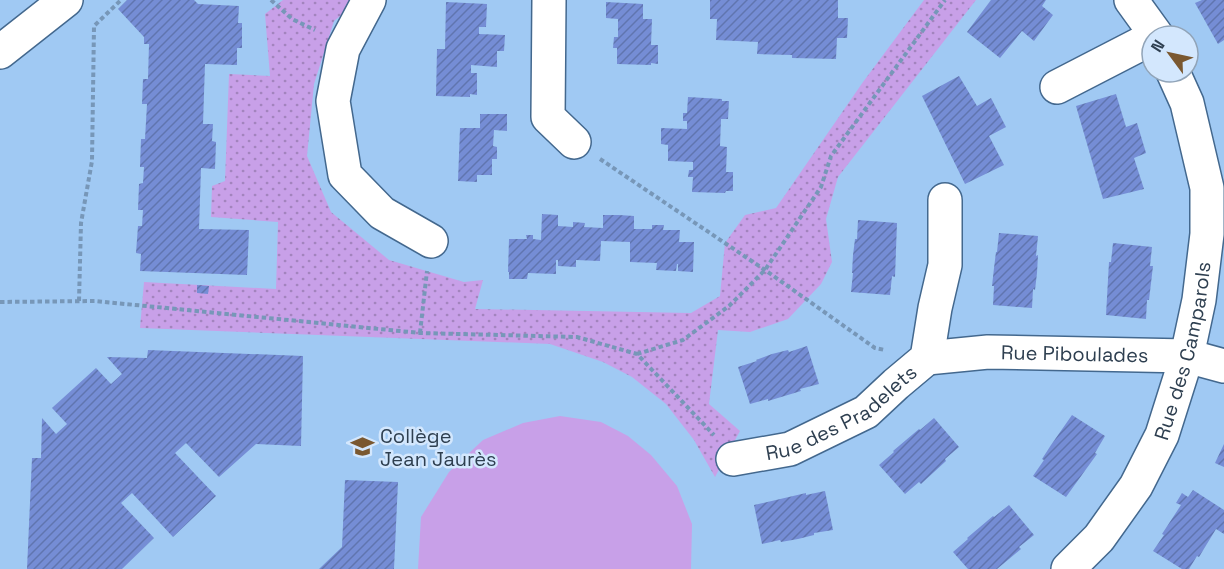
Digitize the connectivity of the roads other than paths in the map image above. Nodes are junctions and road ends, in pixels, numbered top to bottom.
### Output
1 (66, 0) edge
2 (369, 0) edge
3 (549, 0) edge
4 (1131, 0) edge
5 (1148, 24) edge
6 (1140, 44) edge
7 (0, 52) edge
8 (1178, 84) edge
9 (1057, 87) dead end
10 (574, 142) road end
11 (1216, 188) edge
12 (945, 201) dead end
13 (431, 241) road end
14 (1187, 356) junction
15 (927, 358) junction
16 (1224, 366) edge
17 (733, 459) road end
18 (1068, 569) edge

1 - 7 street
2 - 13 street
3 - 10 street
4 - 5 street
6 - 9 street
8 - 11 street, Rue des Camparols
11 - 14 street, Rue des Camparols
12 - 15 street, Rue des Pradelets
14 - 15 street, Rue Piboulades
14 - 16 street, Rue Piboulades
14 - 18 street, Rue des Camparols
15 - 17 street, Rue des Pradelets

